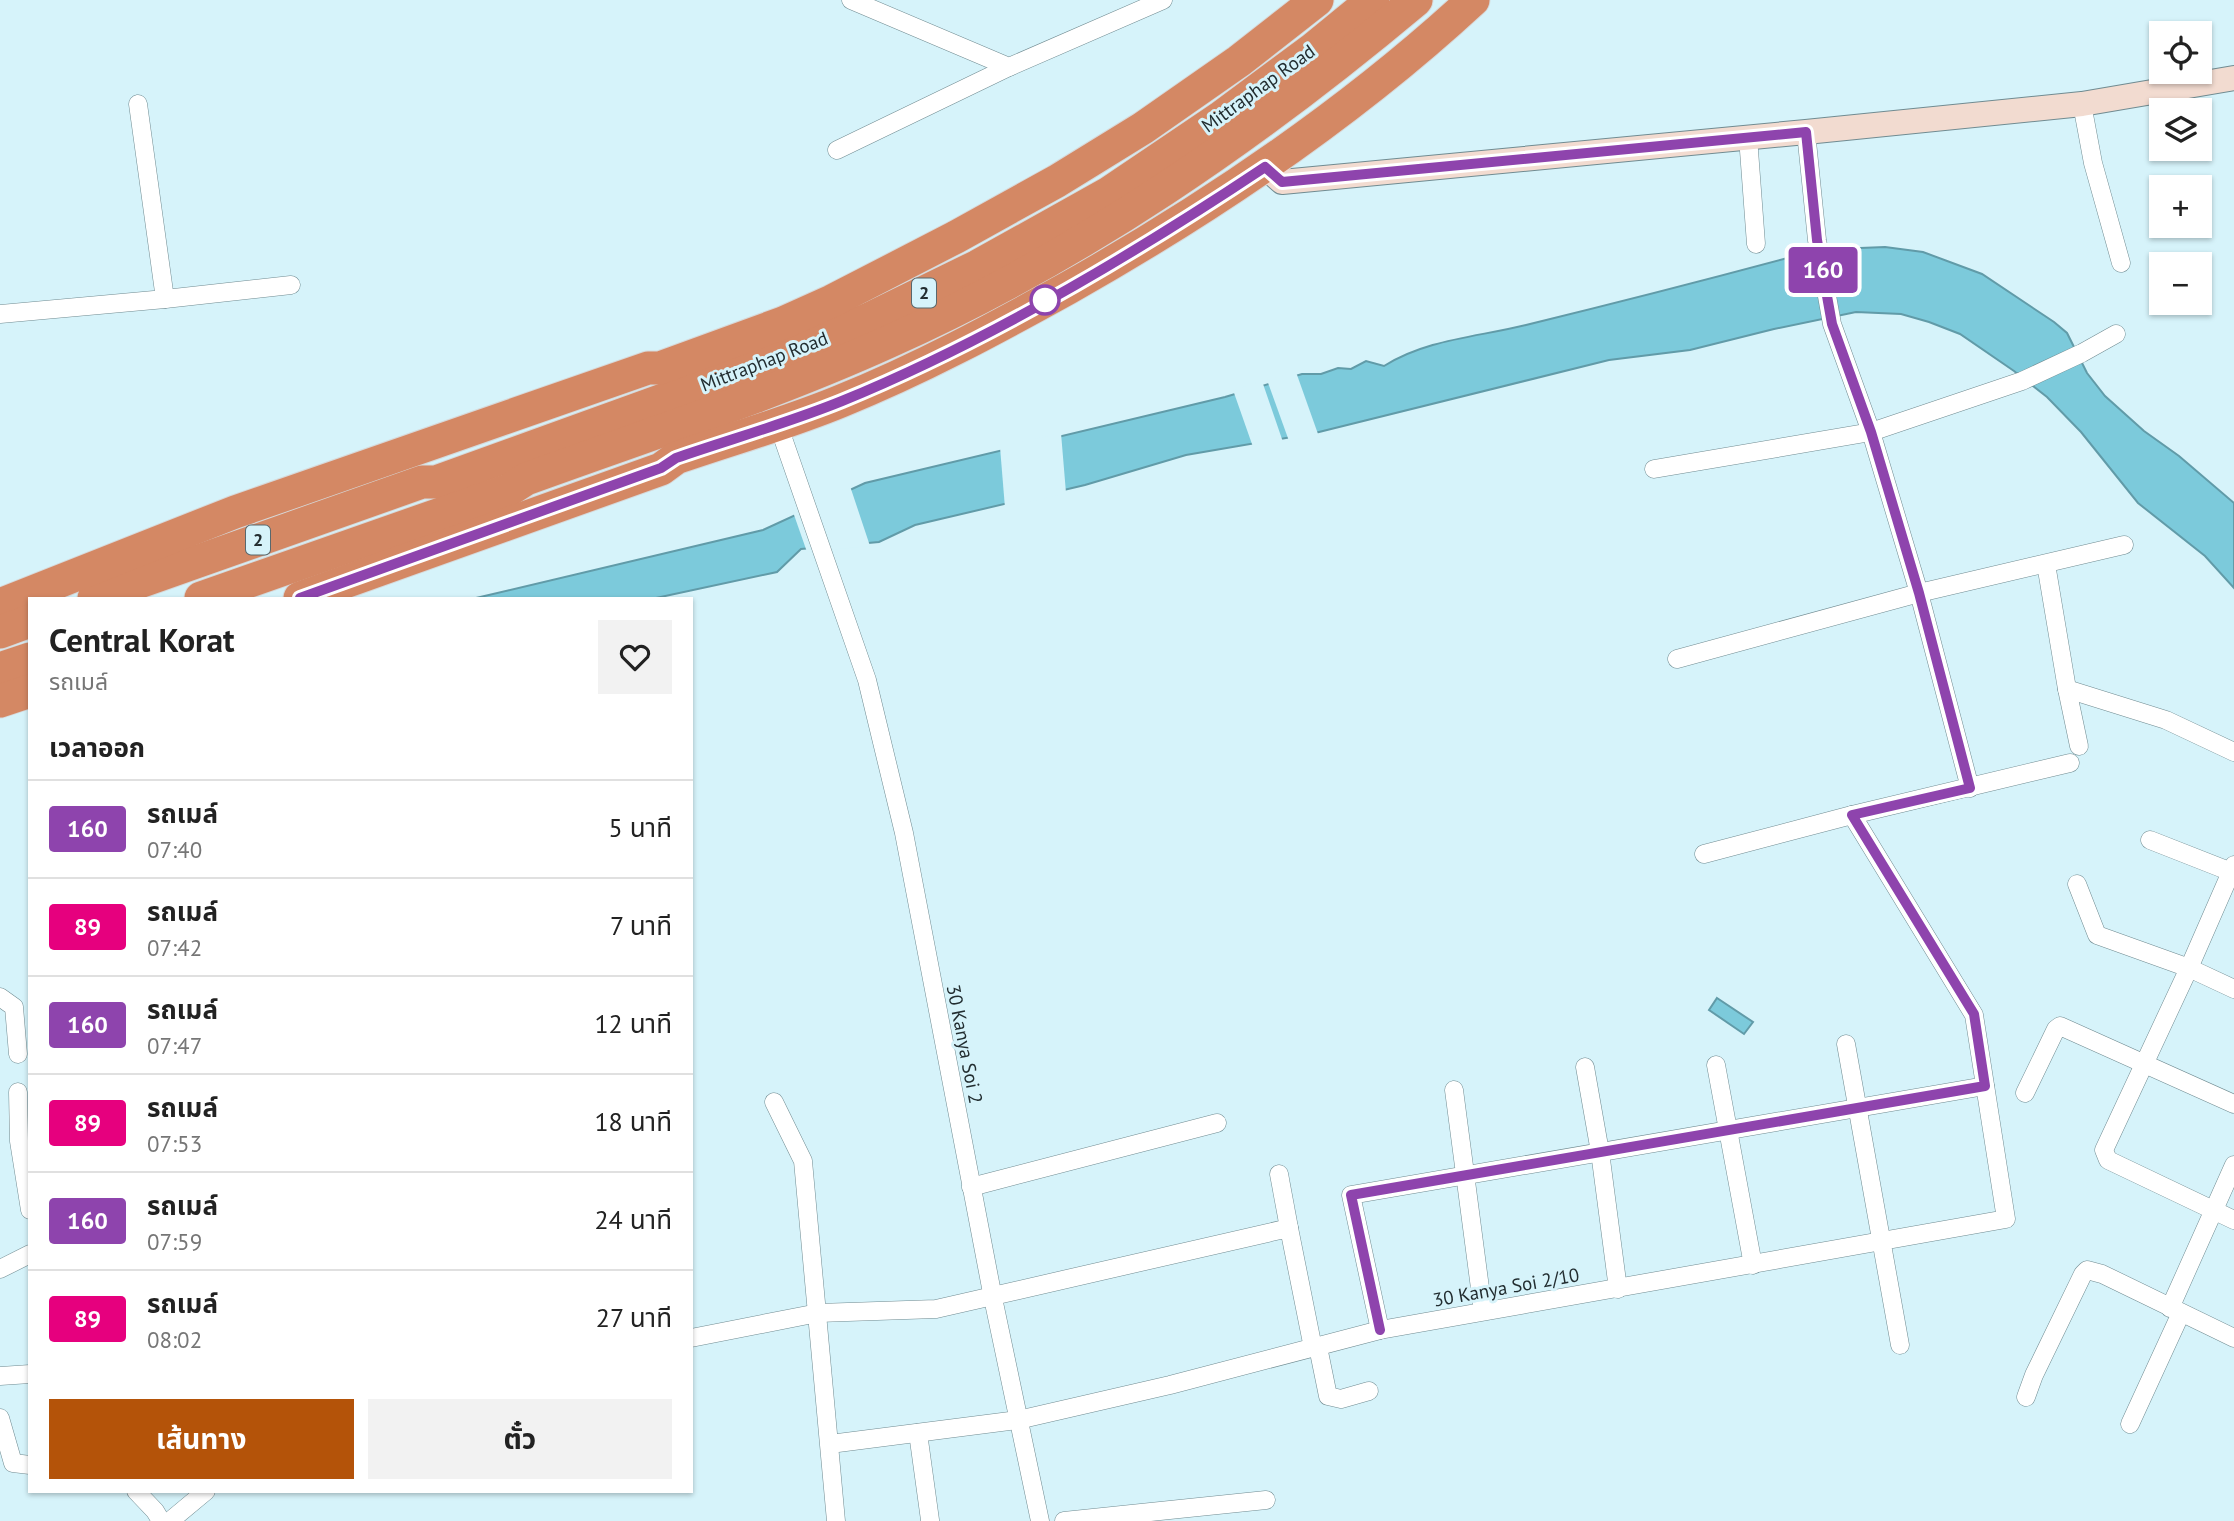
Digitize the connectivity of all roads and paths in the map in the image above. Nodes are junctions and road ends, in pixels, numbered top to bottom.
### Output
1 (851, 0) edge
2 (1163, 0) edge
3 (1317, 0) edge
4 (1373, 0) edge
5 (1416, 0) edge
6 (1473, 0) edge
7 (1009, 67) junction
8 (2234, 78) edge
9 (2082, 103) junction
10 (138, 104) dead end
11 (1806, 132) junction
12 (1748, 137) junction
13 (837, 150) dead end
14 (1265, 167) junction
15 (1756, 243) dead end
16 (2121, 263) dead end
17 (291, 285) dead end
18 (165, 299) junction
19 (0, 314) edge
20 (2116, 334) dead end
21 (660, 368) junction
22 (778, 424) junction
23 (1871, 432) junction
24 (676, 458) junction
25 (1654, 469) dead end
26 (422, 482) junction
27 (509, 490) junction
28 (2124, 545) dead end
29 (2046, 564) junction
30 (1919, 593) junction
31 (97, 597) edge
32 (204, 597) edge
33 (303, 597) edge
34 (0, 605) edge
35 (28, 622) edge
36 (0, 632) edge
37 (1677, 659) dead end
38 (28, 660) edge
39 (0, 669) edge
40 (2067, 689) junction
41 (28, 692) edge
42 (0, 701) edge
43 (2080, 746) dead end
44 (2234, 752) edge
45 (2070, 763) dead end
46 (1970, 788) junction
47 (1852, 815) junction
48 (2150, 840) dead end
49 (1704, 854) dead end
50 (2233, 870) edge
51 (2077, 884) dead end
52 (2189, 968) junction
53 (2234, 989) edge
54 (0, 997) edge
55 (1846, 1044) dead end
56 (18, 1054) dead end
57 (2146, 1063) junction
58 (1716, 1065) dead end
59 (1585, 1067) dead end
60 (1985, 1086) junction
61 (1454, 1090) dead end
62 (18, 1092) dead end
63 (2025, 1094) dead end
64 (774, 1102) dead end
65 (2234, 1104) edge
66 (1858, 1108) junction
67 (1217, 1123) dead end
68 (1728, 1130) junction
69 (1600, 1152) junction
70 (2234, 1165) edge
71 (1279, 1174) dead end
72 (1466, 1175) junction
73 (971, 1187) junction
74 (28, 1197) edge
75 (2212, 1210) junction
76 (2234, 1220) edge
77 (1289, 1228) junction
78 (1882, 1242) junction
79 (28, 1255) edge
80 (1754, 1265) junction
81 (0, 1269) edge
82 (1618, 1289) junction
83 (993, 1298) junction
84 (1483, 1311) junction
85 (2176, 1311) junction
86 (818, 1313) junction
87 (1380, 1330) junction
88 (693, 1338) edge
89 (2234, 1338) edge
90 (1900, 1345) dead end
91 (1316, 1347) junction
92 (28, 1374) edge
93 (0, 1376) edge
94 (1370, 1391) dead end
95 (2026, 1397) dead end
96 (0, 1418) edge
97 (1018, 1420) junction
98 (2130, 1424) dead end
99 (918, 1433) junction
100 (830, 1444) junction
101 (28, 1465) edge
102 (138, 1493) edge
103 (204, 1493) edge
104 (1266, 1500) dead end
105 (930, 1520) edge
106 (161, 1521) edge
107 (170, 1521) edge
108 (836, 1521) edge
109 (1040, 1521) edge
110 (1064, 1521) edge

1 - 7 street
2 - 7 street
3 - 21 highway
4 - 26 highway, Mittraphap Road / 2
5 - 27 highway, Mittraphap Road / 2
6 - 14 highway
7 - 13 street
8 - 9 street
9 - 11 street
9 - 16 street
10 - 18 street
11 - 12 street
11 - 23 street
12 - 14 street
12 - 15 street
14 - 22 highway
17 - 18 street
18 - 19 street
20 - 23 street
21 - 26 highway
21 - 34 highway
22 - 24 highway
22 - 73 street, 30 Kanya Soi 2
23 - 25 street
23 - 30 street
24 - 27 highway
24 - 33 highway
26 - 31 highway, Mittraphap Road / 2
27 - 32 highway, Mittraphap Road / 2
28 - 29 street
29 - 30 street
29 - 40 street
30 - 37 street
30 - 46 street
35 - 36 highway
38 - 39 highway
40 - 43 street
40 - 44 street
41 - 42 highway
45 - 46 street
46 - 47 street
47 - 49 street
47 - 60 street
48 - 50 street
50 - 52 street
51 - 52 street
52 - 53 street
52 - 57 street
54 - 56 street
55 - 66 street
57 - 63 street
57 - 65 street
57 - 75 street
58 - 68 street
59 - 69 street
60 - 66 street
60 - 78 street, 30 Kanya Soi 2/10
61 - 72 street
62 - 74 street
64 - 86 street
66 - 68 street
66 - 78 street
67 - 73 street
68 - 69 street
68 - 80 street
69 - 72 street
69 - 82 street
70 - 75 street
71 - 77 street
72 - 84 street
72 - 87 street
73 - 83 street, 30 Kanya Soi 2
75 - 76 street
75 - 85 street
77 - 83 street
77 - 91 street
78 - 80 street, 30 Kanya Soi 2/10
78 - 90 street
79 - 81 street
80 - 82 street, 30 Kanya Soi 2/10
82 - 84 street, 30 Kanya Soi 2/10
83 - 86 street
83 - 97 street, 30 Kanya Soi 2
84 - 87 street, 30 Kanya Soi 2/10
85 - 89 street
85 - 95 street
85 - 98 street
86 - 88 street
86 - 100 street
87 - 91 street, 30 Kanya Soi 2/10
91 - 94 street
91 - 97 street, 30 Kanya Soi 2/10
92 - 93 street
96 - 101 street
97 - 99 street, 30 Kanya Soi 2/10
97 - 109 street, 30 Kanya Soi 2
99 - 100 street, 30 Kanya Soi 2/10
99 - 105 street
100 - 108 street
102 - 106 street
103 - 107 street
104 - 110 street

